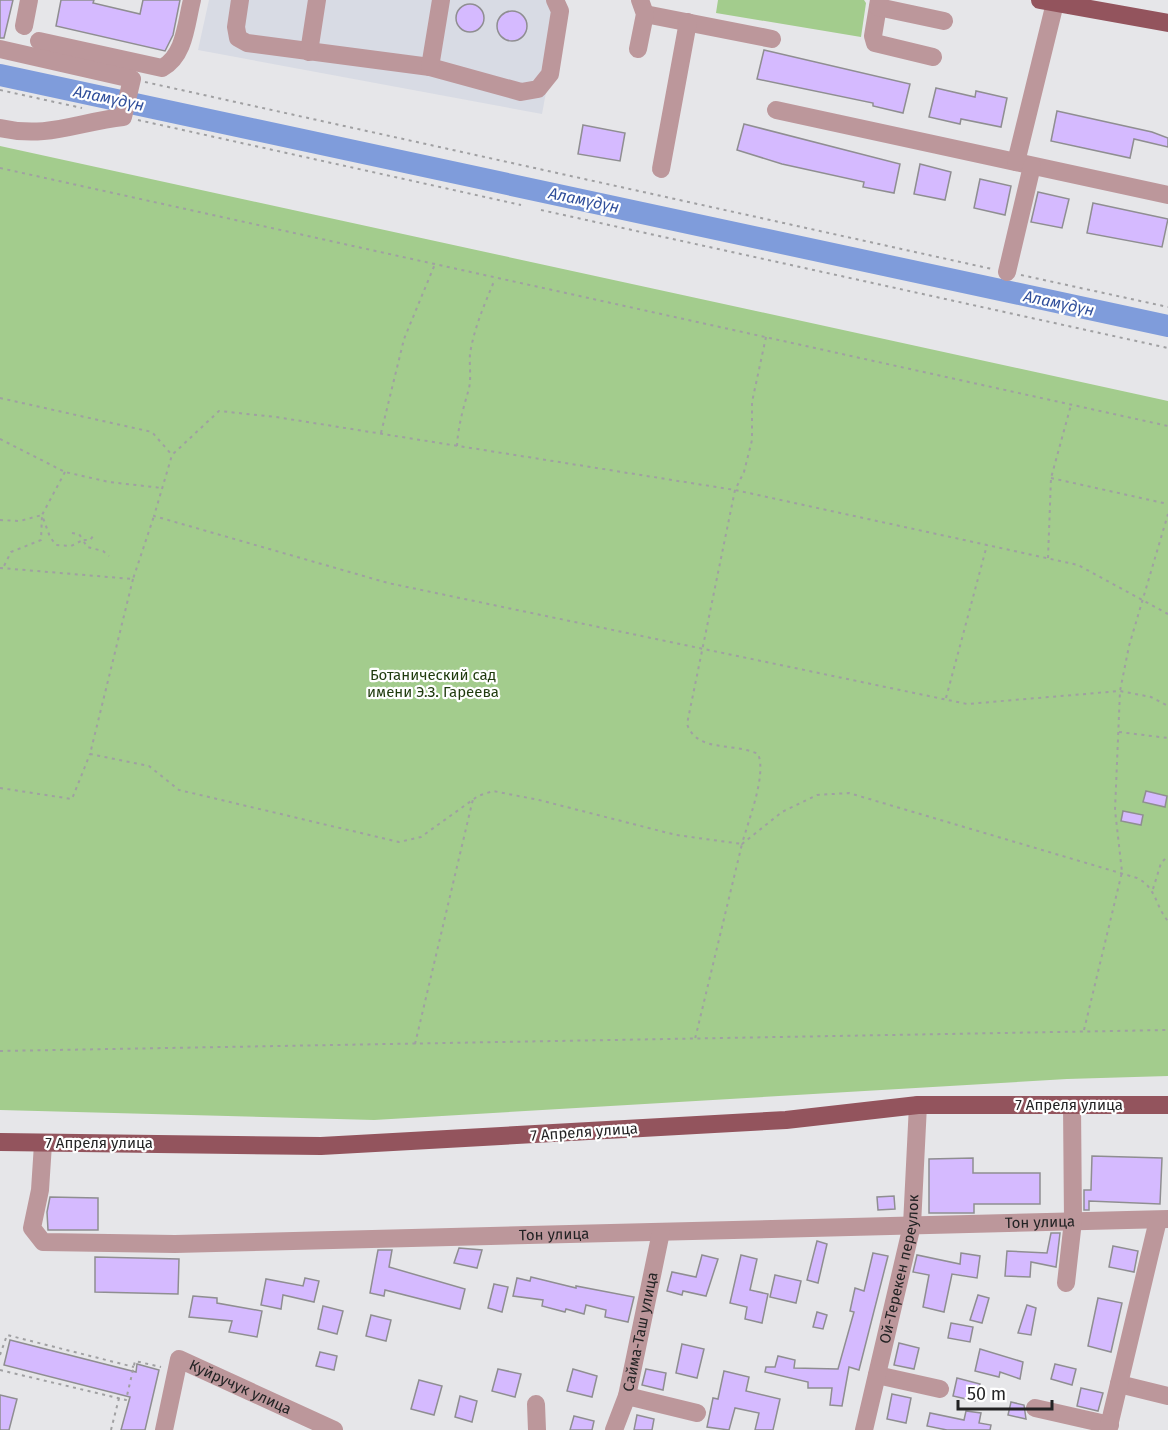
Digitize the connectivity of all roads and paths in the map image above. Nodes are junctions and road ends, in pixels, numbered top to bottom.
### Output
1 (29, 0) edge
2 (192, 0) edge
3 (240, 0) edge
4 (317, 0) edge
5 (441, 0) edge
6 (555, 0) edge
7 (1047, 1) edge
8 (878, 3) edge
9 (1080, 3) edge
10 (643, 7) edge
11 (944, 21) dead end
12 (688, 22) junction
13 (1168, 23) edge
14 (24, 26) dead end
15 (772, 39) dead end
16 (39, 41) dead end
17 (638, 49) dead end
18 (0, 50) edge
19 (309, 52) junction
20 (933, 57) dead end
21 (430, 67) junction
22 (132, 80) junction
23 (0, 90) edge
24 (90, 110) dead end
25 (776, 110) dead end
26 (124, 114) junction
27 (0, 128) edge
28 (1024, 164) junction
29 (0, 168) edge
30 (661, 169) dead end
31 (1168, 195) edge
32 (521, 205) dead end
33 (541, 210) dead end
34 (435, 264) junction
35 (1007, 272) junction
36 (496, 278) junction
37 (1168, 307) edge
38 (766, 338) junction
39 (1168, 348) edge
40 (0, 398) edge
41 (1071, 405) junction
42 (1168, 426) edge
43 (381, 434) junction
44 (0, 439) edge
45 (457, 446) junction
46 (172, 455) junction
47 (65, 472) junction
48 (1051, 478) junction
49 (162, 488) junction
50 (735, 490) junction
51 (1168, 504) edge
52 (42, 514) junction
53 (154, 516) junction
54 (1168, 517) edge
55 (0, 520) edge
56 (72, 533) dead end
57 (94, 536) dead end
58 (83, 540) junction
59 (987, 545) junction
60 (109, 556) dead end
61 (1048, 558) junction
62 (2, 568) edge
63 (133, 579) junction
64 (1143, 601) junction
65 (1168, 614) edge
66 (701, 648) junction
67 (1120, 691) junction
68 (946, 699) junction
69 (1168, 706) edge
70 (1119, 732) junction
71 (1168, 738) edge
72 (90, 754) junction
73 (0, 788) edge
74 (473, 799) junction
75 (742, 844) junction
76 (1168, 856) edge
77 (1122, 872) junction
78 (1153, 889) junction
79 (1168, 921) edge
80 (1084, 1030) junction
81 (1168, 1030) edge
82 (694, 1040) junction
83 (415, 1044) junction
84 (0, 1051) edge
85 (918, 1105) junction
86 (1072, 1105) junction
87 (1168, 1105) edge
88 (0, 1142) edge
89 (43, 1144) junction
90 (1163, 1219) edge
91 (1073, 1221) junction
92 (912, 1225) junction
93 (661, 1232) junction
94 (1066, 1283) dead end
95 (0, 1355) edge
96 (134, 1366) junction
97 (163, 1367) dead end
98 (0, 1370) edge
99 (877, 1375) junction
100 (1119, 1384) junction
101 (940, 1389) dead end
102 (627, 1396) junction
103 (1168, 1396) edge
104 (119, 1398) junction
105 (536, 1404) dead end
106 (1035, 1408) dead end
107 (697, 1413) dead end
108 (1109, 1427) edge
109 (111, 1430) edge
110 (164, 1430) edge
111 (334, 1430) edge
112 (537, 1430) edge
113 (615, 1430) edge
114 (864, 1430) edge

1 - 14 street
2 - 16 street
3 - 19 street
4 - 19 street
5 - 21 street
6 - 21 street
7 - 9 main road
7 - 28 street
8 - 11 street
8 - 20 street
9 - 13 main road
10 - 12 street
10 - 17 street
12 - 15 street
12 - 30 street
18 - 22 street
19 - 21 street
22 - 26 street
22 - 35 path
23 - 24 path
25 - 28 street
26 - 27 street
26 - 32 path
28 - 31 street
28 - 35 street
29 - 34 path
33 - 39 path
34 - 36 path
34 - 43 path
35 - 37 path
36 - 38 path
36 - 45 path
38 - 41 path
38 - 50 path
40 - 46 path
41 - 42 path
41 - 48 path
43 - 45 path
43 - 46 path
44 - 47 path
45 - 50 path
46 - 49 path
47 - 49 path
47 - 52 path
48 - 51 path
48 - 61 path
49 - 53 path
50 - 59 path
50 - 66 path
52 - 55 path
52 - 58 path
52 - 62 path
53 - 63 path
53 - 66 path
54 - 64 path
56 - 58 path
57 - 58 path
58 - 60 path
59 - 61 path
59 - 68 path
61 - 64 path
62 - 63 path
63 - 72 path
64 - 65 path
64 - 67 path
66 - 68 path
66 - 75 path
67 - 68 path
67 - 69 path
67 - 70 path
70 - 71 path
70 - 77 path
72 - 73 path
72 - 74 path
74 - 75 path
74 - 83 path
75 - 77 path
75 - 82 path
76 - 78 path
77 - 78 path
77 - 80 path
78 - 79 path
80 - 81 path
80 - 82 path
82 - 83 path
83 - 84 path
85 - 86 main road, 7 Апреля улица
85 - 89 main road, 7 Апреля улица
85 - 92 street, Ой-Терекен переулок
86 - 87 main road, 7 Апреля улица
86 - 91 street
88 - 89 main road, 7 Апреля улица
89 - 93 street, Тон улица
90 - 91 street, Тон улица
90 - 100 street
91 - 92 street, Тон улица
91 - 94 street
92 - 93 street, Тон улица
92 - 99 street, Ой-Терекен переулок
93 - 102 street, Сайма-Таш улица
95 - 96 path
96 - 97 path
96 - 104 path
98 - 104 path
99 - 101 street
99 - 114 street, Ой-Терекен переулок
100 - 103 street
100 - 108 street
102 - 107 street
102 - 113 street, Сайма-Таш улица
104 - 109 path
105 - 112 street
106 - 108 street
110 - 111 street, Куйручук улица

